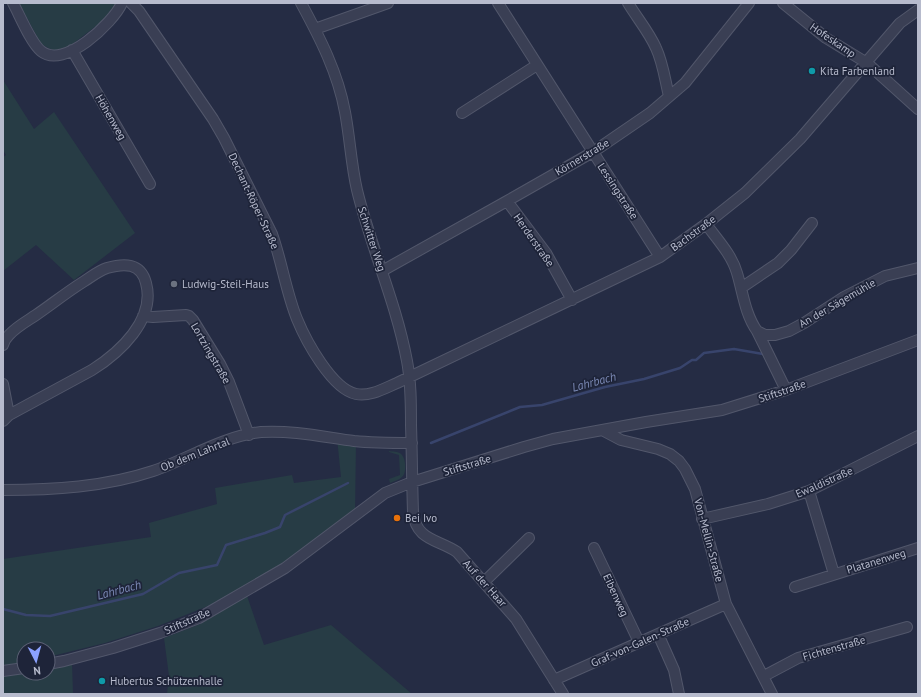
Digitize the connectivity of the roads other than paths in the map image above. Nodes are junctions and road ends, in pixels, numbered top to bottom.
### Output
1 (13, 3) edge
2 (122, 3) edge
3 (131, 3) edge
4 (301, 3) edge
5 (388, 3) edge
6 (498, 3) edge
7 (628, 3) edge
8 (749, 3) edge
9 (783, 3) edge
10 (918, 10) edge
11 (315, 29) junction
12 (72, 50) junction
13 (867, 63) junction
14 (537, 65) junction
15 (669, 96) junction
16 (918, 109) edge
17 (462, 113) dead end
18 (593, 152) junction
19 (150, 184) dead end
20 (507, 201) junction
21 (812, 223) dead end
22 (706, 224) junction
23 (660, 257) junction
24 (918, 268) edge
25 (382, 270) junction
26 (741, 288) junction
27 (572, 300) junction
28 (143, 316) junction
29 (757, 332) junction
30 (918, 340) edge
31 (3, 345) edge
32 (410, 377) junction
33 (3, 384) edge
34 (786, 390) junction
35 (6, 418) edge
36 (604, 431) junction
37 (248, 434) junction
38 (918, 436) edge
39 (412, 443) junction
40 (412, 482) junction
41 (6, 490) edge
42 (809, 491) junction
43 (3, 499) edge
44 (702, 519) junction
45 (529, 538) dead end
46 (594, 548) dead end
47 (918, 548) edge
48 (834, 574) junction
49 (484, 582) junction
50 (795, 587) dead end
51 (726, 604) junction
52 (907, 626) dead end
53 (658, 634) junction
54 (639, 642) junction
55 (56, 662) edge
56 (16, 670) edge
57 (3, 672) edge
58 (764, 676) junction
59 (554, 680) junction
60 (563, 694) edge
61 (679, 694) edge
62 (772, 694) edge

1 - 12 street
2 - 12 street
3 - 32 street, Dechant-Röper-Straße
4 - 11 street, Schwitter Weg
5 - 11 street
6 - 14 street, Lessingstraße
7 - 15 street
8 - 15 street, Körnerstraße
9 - 13 street, Hofeskamp
10 - 13 street, Bachstraße
11 - 25 street, Schwitter Weg
12 - 19 street, Höhenweg
13 - 16 street, Hofeskamp
13 - 22 street, Bachstraße
14 - 17 street
14 - 18 street, Lessingstraße
15 - 18 street, Körnerstraße
18 - 20 street, Körnerstraße
18 - 23 street, Lessingstraße
20 - 25 street, Körnerstraße
20 - 27 street, Herderstraße
21 - 26 street
22 - 23 street, Bachstraße
22 - 26 street
23 - 27 street, Bachstraße
24 - 29 street, An der Sägemühle
25 - 32 street, Schwitter Weg
26 - 29 street
27 - 32 street, Bachstraße
28 - 31 street
28 - 35 street
28 - 37 street, Lortzingstraße
29 - 34 street
30 - 34 street, Stiftstraße
32 - 39 street, Schwitter Weg
33 - 35 street
34 - 36 street, Stiftstraße
36 - 40 street, Stiftstraße
36 - 44 street, Von-Mellin-Straße
37 - 39 street, Ob dem Lahrtal
37 - 41 street, Ob dem Lahrtal
38 - 42 street, Ewaldistraße
39 - 40 street, Schwitter Weg
40 - 49 street, Auf der Haar
40 - 55 street, Stiftstraße
41 - 43 street
42 - 44 street, Ewaldistraße
42 - 48 street, Platanenweg
44 - 51 street, Von-Mellin-Straße
45 - 49 street
46 - 54 street, Eibenweg
47 - 48 street, Platanenweg
48 - 50 street, Platanenweg
49 - 59 street, Auf der Haar
51 - 53 street, Graf-von-Galen-Straße
51 - 58 street, Von-Mellin-Straße
52 - 58 street, Fichtenstraße
53 - 54 street, Graf-von-Galen-Straße
53 - 61 street
54 - 59 street, Graf-von-Galen-Straße
56 - 57 street
58 - 62 street, Von-Mellin-Straße
59 - 60 street, Auf der Haar

